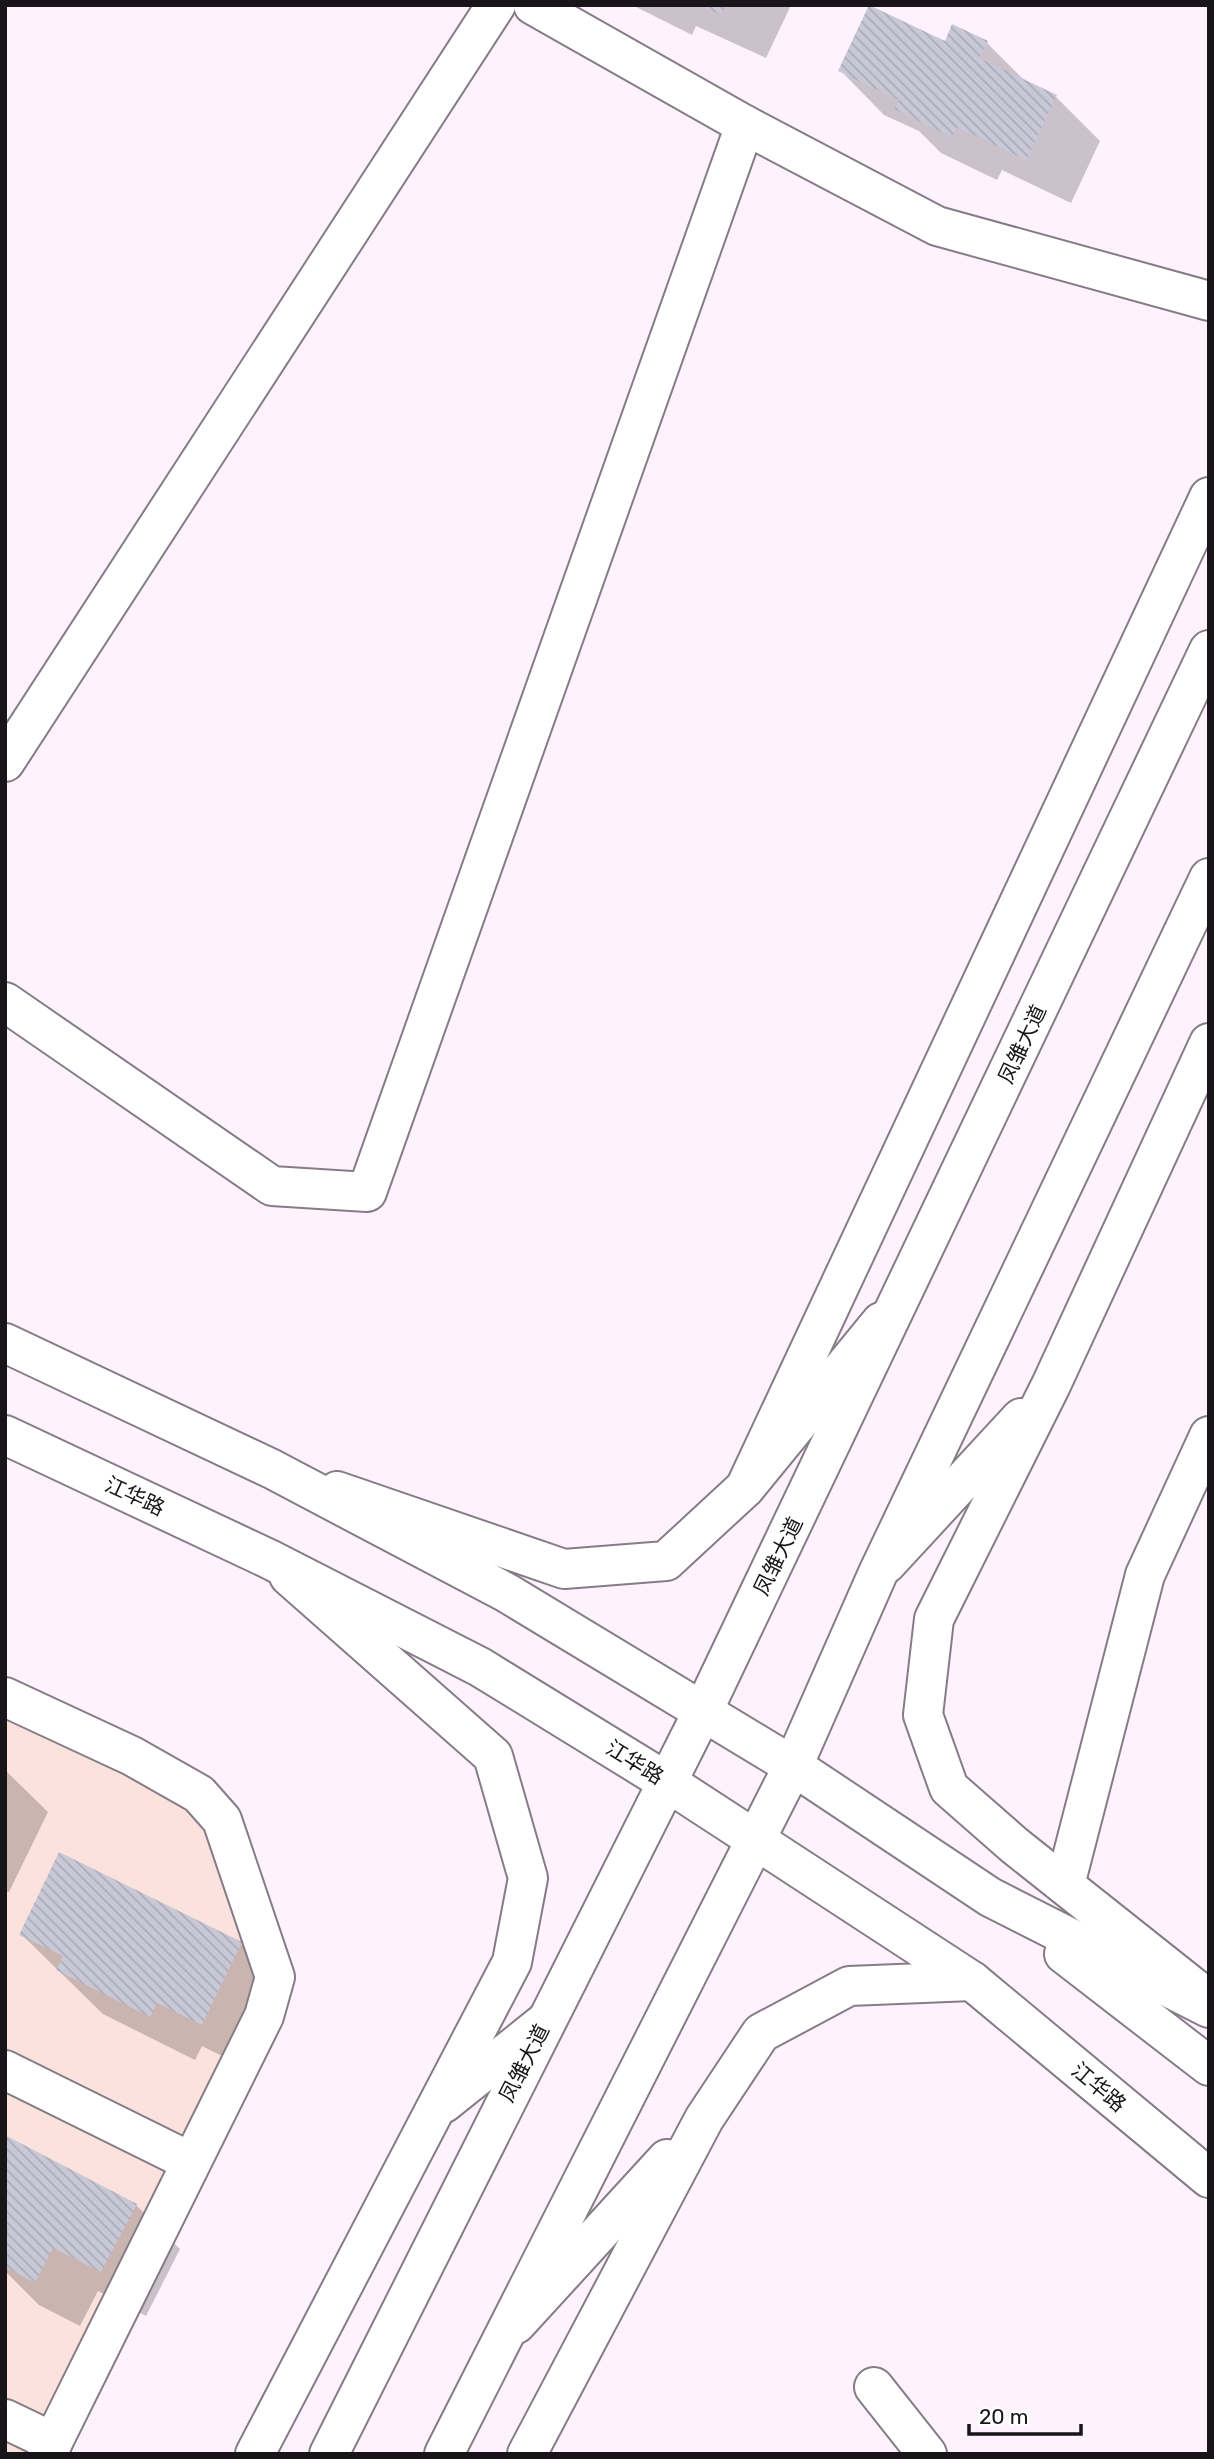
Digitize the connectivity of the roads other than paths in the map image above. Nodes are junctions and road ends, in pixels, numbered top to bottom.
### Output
1 (496, 5) edge
2 (533, 5) edge
3 (745, 125) junction
4 (1209, 302) edge
5 (1209, 497) edge
6 (1209, 650) edge
7 (5, 762) edge
8 (1209, 878) edge
9 (5, 1002) edge
10 (1209, 1043) edge
11 (902, 1296) junction
12 (5, 1343) edge
13 (1051, 1385) junction
14 (5, 1435) edge
15 (1209, 1436) edge
16 (272, 1468) junction
17 (745, 1488) junction
18 (269, 1559) junction
19 (878, 1573) junction
20 (5, 1698) edge
21 (703, 1711) junction
22 (793, 1766) junction
23 (667, 1782) junction
24 (754, 1837) junction
25 (1065, 1885) junction
26 (990, 1897) junction
27 (972, 1981) junction
28 (1209, 2000) edge
29 (1209, 2008) edge
30 (545, 2022) junction
31 (1209, 2066) edge
32 (5, 2070) edge
33 (432, 2113) junction
34 (704, 2119) junction
35 (191, 2162) junction
36 (1209, 2178) edge
37 (506, 2335) junction
38 (874, 2388) dead end
39 (5, 2419) edge
40 (50, 2448) edge
41 (255, 2454) edge
42 (329, 2454) edge
43 (444, 2454) edge
44 (527, 2454) edge
45 (927, 2454) edge

1 - 7 street
2 - 3 street
3 - 4 street
3 - 9 street
5 - 17 street
6 - 11 street, 凤雏大道
8 - 19 street
10 - 13 street
11 - 17 street
11 - 21 street, 凤雏大道
12 - 16 street
13 - 19 street
13 - 25 street
14 - 18 street, 江华路
15 - 25 street
16 - 17 street
16 - 21 street
18 - 23 street, 江华路
18 - 33 street
19 - 22 street
20 - 35 street
21 - 22 street
21 - 23 street, 凤雏大道
22 - 24 street
22 - 26 street
23 - 24 street, 江华路
23 - 30 street, 凤雏大道
24 - 27 street, 江华路
24 - 37 street
25 - 28 street
26 - 29 street
26 - 31 street
27 - 34 street
27 - 36 street, 江华路
30 - 33 street
30 - 42 street, 凤雏大道
32 - 35 street
33 - 41 street
34 - 37 street
34 - 44 street
35 - 40 street
37 - 43 street
38 - 45 street
39 - 40 street

